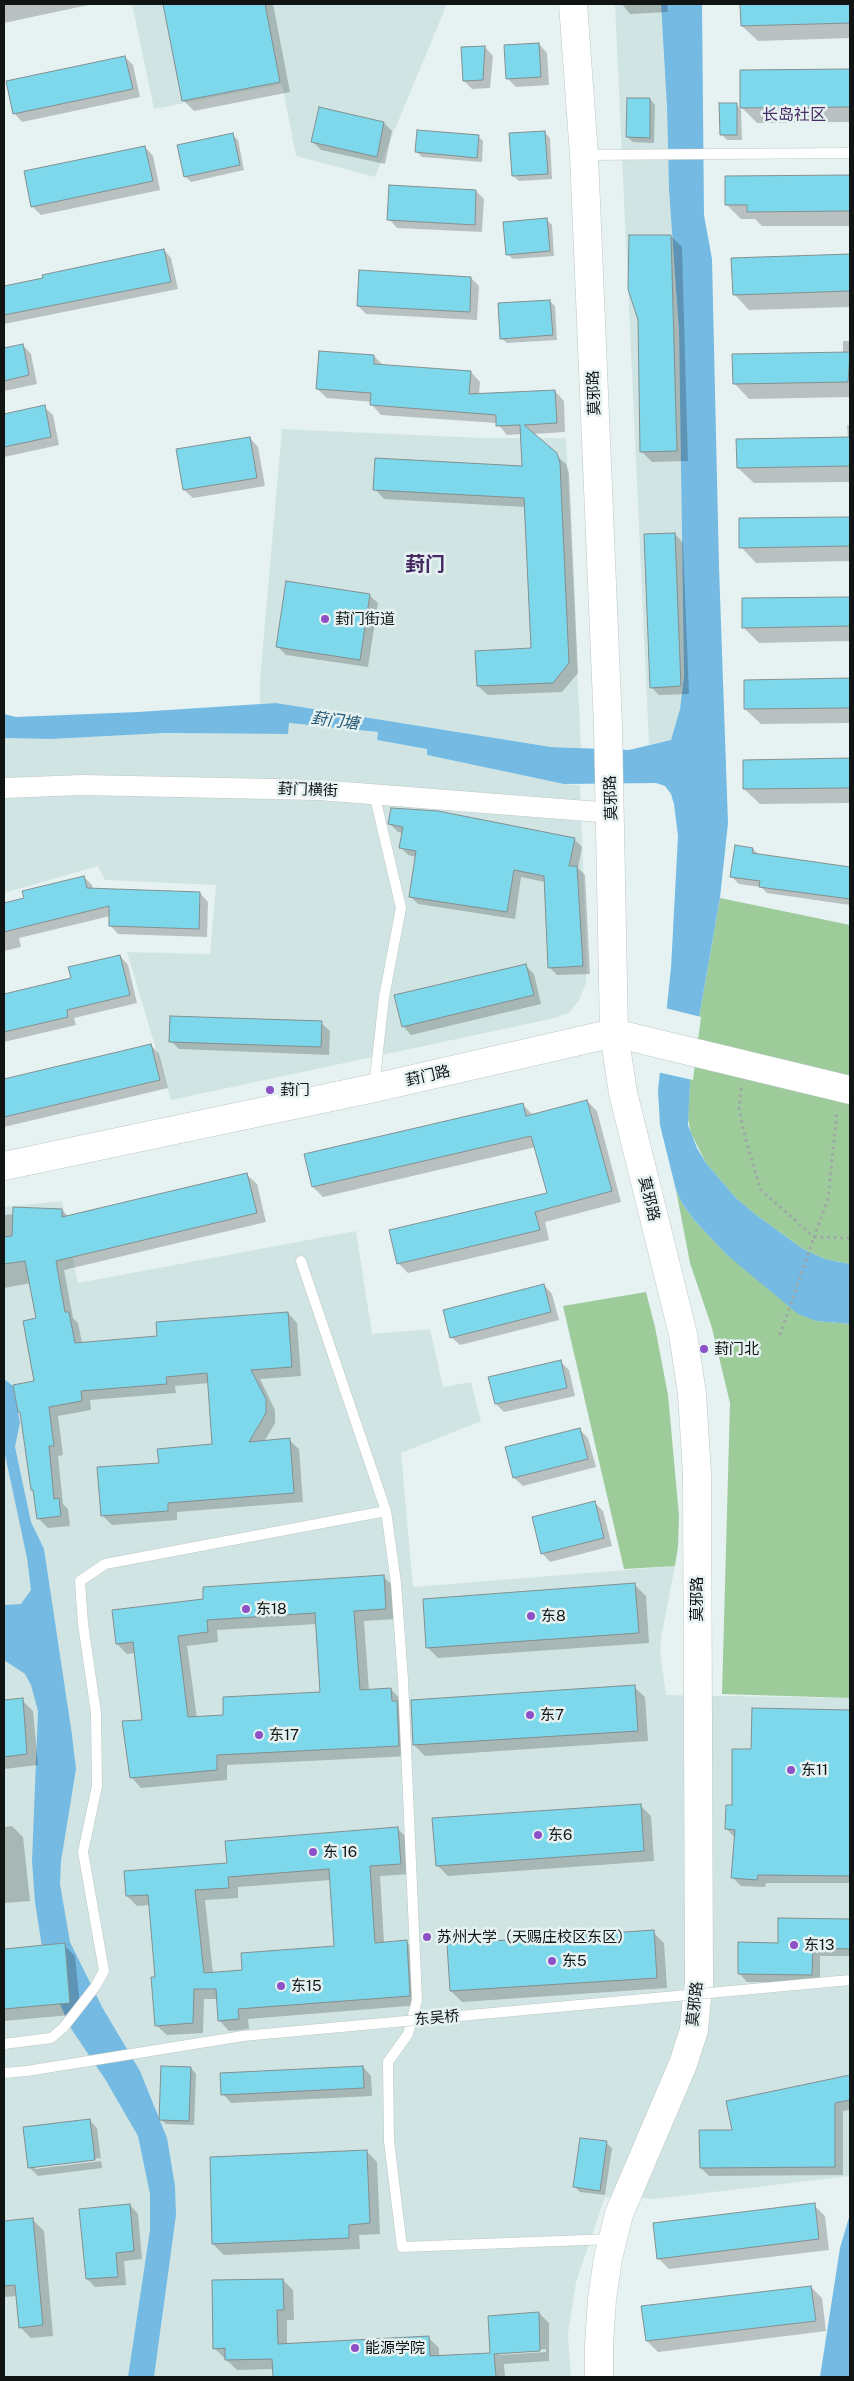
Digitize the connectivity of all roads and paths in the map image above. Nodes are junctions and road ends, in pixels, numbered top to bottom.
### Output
1 (573, 4) edge
2 (850, 153) edge
3 (584, 155) junction
4 (4, 788) edge
5 (374, 793) junction
6 (611, 804) junction
7 (614, 1033) junction
8 (744, 1064) junction
9 (374, 1088) junction
10 (845, 1088) edge
11 (4, 1166) edge
12 (814, 1237) junction
13 (850, 1238) edge
14 (301, 1261) dead end
15 (780, 1335) dead end
16 (386, 1511) junction
17 (850, 1980) edge
18 (4, 2044) edge
19 (4, 2073) edge
20 (612, 2239) junction
21 (599, 2377) edge

1 - 3 main road, 莫邪路
2 - 3 lane
3 - 6 main road, 莫邪路
4 - 5 street, 葑门横街
5 - 6 street, 葑门横街
5 - 9 lane
6 - 7 main road, 莫邪路
7 - 8 main road, 葑门路
7 - 9 main road, 葑门路
7 - 20 main road, 莫邪路
8 - 10 main road, 葑门路
8 - 12 path
9 - 11 main road, 葑门路
10 - 12 path
12 - 13 path
12 - 15 path
14 - 16 lane
16 - 18 lane
16 - 20 lane
17 - 19 lane, 东吴桥, bridge
20 - 21 main road, 莫邪路

